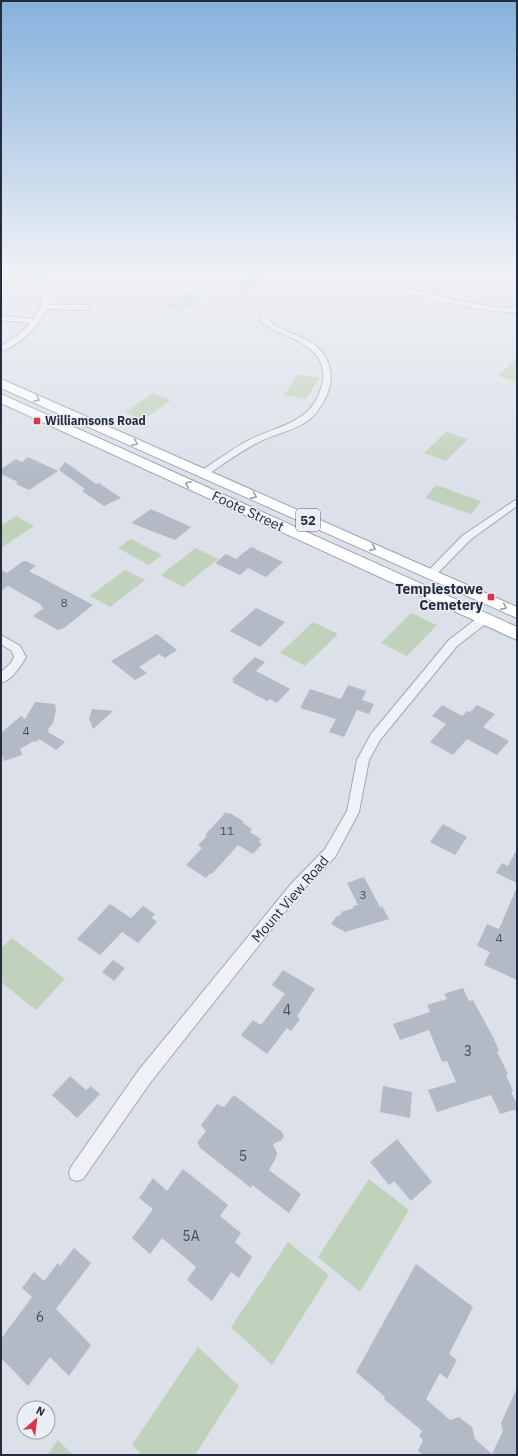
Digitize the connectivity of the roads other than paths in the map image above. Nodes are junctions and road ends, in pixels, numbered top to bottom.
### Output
1 (15, 340) edge
2 (302, 340) edge
3 (1, 349) edge
4 (1, 383) edge
5 (1, 398) edge
6 (204, 474) junction
7 (517, 502) edge
8 (326, 528) junction
9 (312, 541) junction
10 (431, 574) junction
11 (517, 613) edge
12 (484, 619) junction
13 (517, 634) edge
14 (1, 639) edge
15 (1, 679) edge
16 (76, 1173) dead end

1 - 3 street
2 - 6 street
4 -> 6 main road, Foote Street / 52
9 -> 5 main road, Foote Street / 52
6 -> 8 main road, Foote Street / 52
7 - 10 street
8 - 9 main road
8 -> 10 main road, Foote Street / 52
9 - 12 main road, Foote Street / 52
10 -> 11 main road, Foote Street / 52
12 - 13 main road, Foote Street / 52
12 - 16 street, Mount View Road
14 - 15 street

